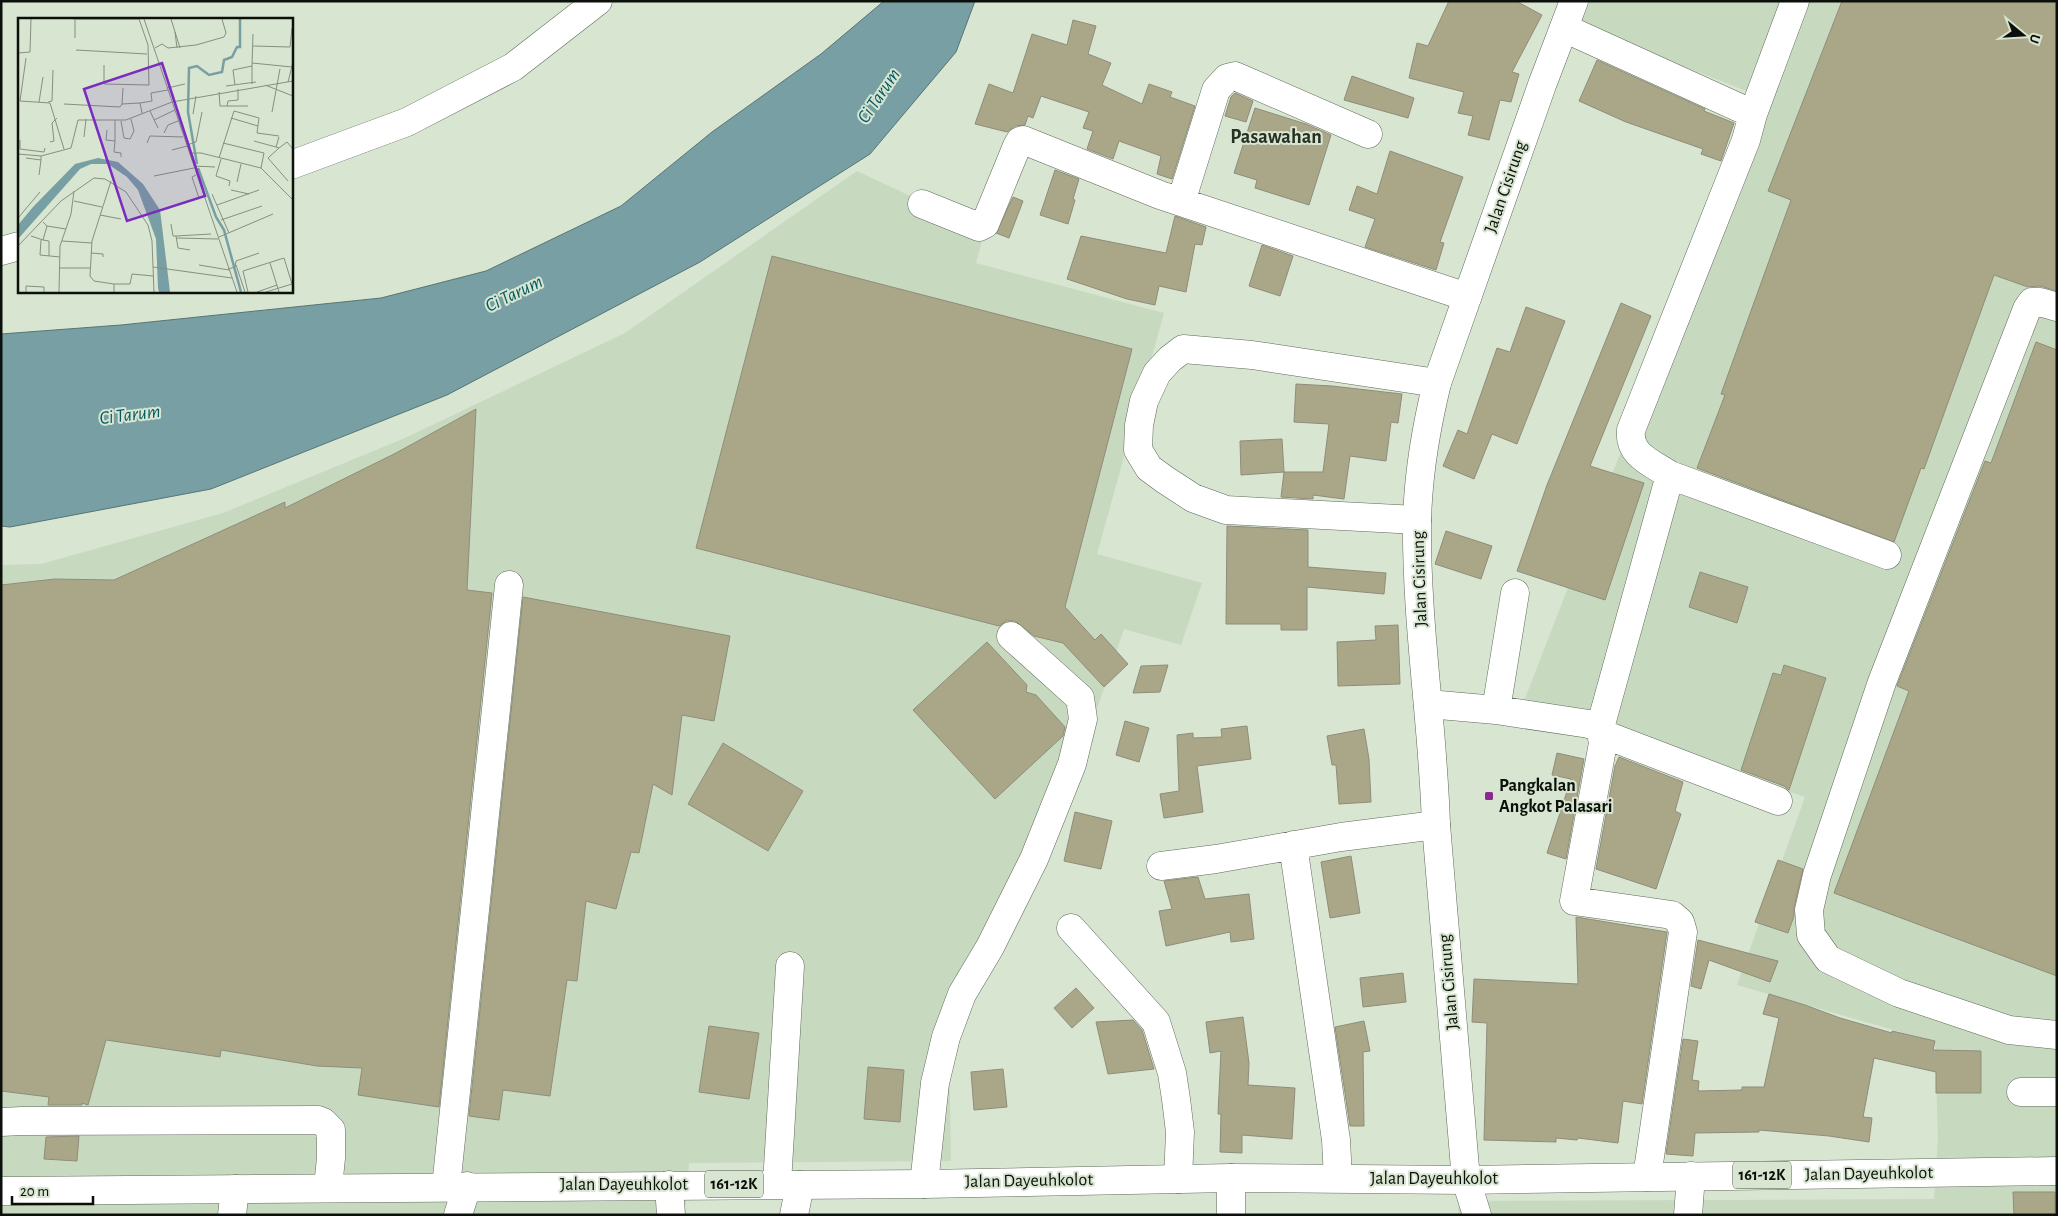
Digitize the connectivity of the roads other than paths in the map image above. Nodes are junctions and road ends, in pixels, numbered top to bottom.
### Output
1 (598, 1) edge
2 (1795, 1) edge
3 (1569, 9) edge
4 (1753, 114) junction
5 (1368, 134) dead end
6 (292, 165) edge
7 (1182, 202) junction
8 (922, 204) dead end
9 (18, 246) edge
10 (1, 251) edge
11 (1467, 297) junction
12 (2057, 307) edge
13 (1437, 383) junction
14 (1670, 475) junction
15 (1417, 520) junction
16 (1886, 555) dead end
17 (509, 585) dead end
18 (1515, 593) dead end
19 (1011, 636) dead end
20 (1428, 704) junction
21 (1496, 710) junction
22 (1602, 731) junction
23 (1778, 801) dead end
24 (1436, 825) junction
25 (1293, 846) junction
26 (1161, 866) dead end
27 (1072, 928) dead end
28 (790, 966) dead end
29 (2057, 1035) edge
30 (2021, 1092) dead end
31 (2057, 1092) edge
32 (1, 1122) edge
33 (2057, 1171) edge
34 (1691, 1176) junction
35 (1647, 1177) junction
36 (1178, 1178) junction
37 (1231, 1178) junction
38 (1338, 1178) junction
39 (1466, 1180) junction
40 (669, 1184) junction
41 (788, 1184) junction
42 (924, 1184) junction
43 (456, 1186) junction
44 (328, 1188) junction
45 (1, 1191) edge
46 (233, 1202) edge
47 (458, 1215) edge
48 (671, 1215) edge
49 (794, 1215) edge
50 (1231, 1215) edge
51 (1477, 1215) edge
52 (1688, 1215) edge

1 - 6 street
2 - 4 street
3 - 4 street
3 - 11 street, Jalan Cisirung
4 - 14 street
5 - 7 street
7 - 8 street
7 - 11 street
9 - 10 street
11 - 13 street, Jalan Cisirung
12 - 29 street
13 - 15 street, Jalan Cisirung
13 - 15 street
14 - 16 street
14 - 22 street
15 - 20 street, Jalan Cisirung
17 - 43 street
18 - 21 street
19 - 42 street
20 - 21 street
20 - 24 street, Jalan Cisirung
21 - 22 street
22 - 23 street
22 - 35 street
24 - 25 street
24 - 39 street, Jalan Cisirung
25 - 26 street
25 - 38 street
27 - 36 street
28 - 41 street
30 - 31 street
32 - 44 street
33 - 34 street, Jalan Dayeuhkolot / 161-12K
34 - 35 street, Jalan Dayeuhkolot / 161-12K
34 - 52 street
35 - 39 street, Jalan Dayeuhkolot / 161-12K
36 - 37 street, Jalan Dayeuhkolot / 161-12K
36 - 42 street, Jalan Dayeuhkolot / 161-12K
37 - 38 street, Jalan Dayeuhkolot / 161-12K
37 - 50 street
38 - 39 street, Jalan Dayeuhkolot / 161-12K
39 - 51 street, Jalan Cisirung
40 - 41 street, Jalan Dayeuhkolot / 161-12K
40 - 43 street, Jalan Dayeuhkolot / 161-12K
40 - 48 street
41 - 42 street, Jalan Dayeuhkolot / 161-12K
41 - 49 street
43 - 44 street, Jalan Dayeuhkolot / 161-12K
43 - 47 street
44 - 46 street, Jalan Dayeuhkolot / 161-12K
45 - 46 street, Jalan Dayeuhkolot / 161-12K

